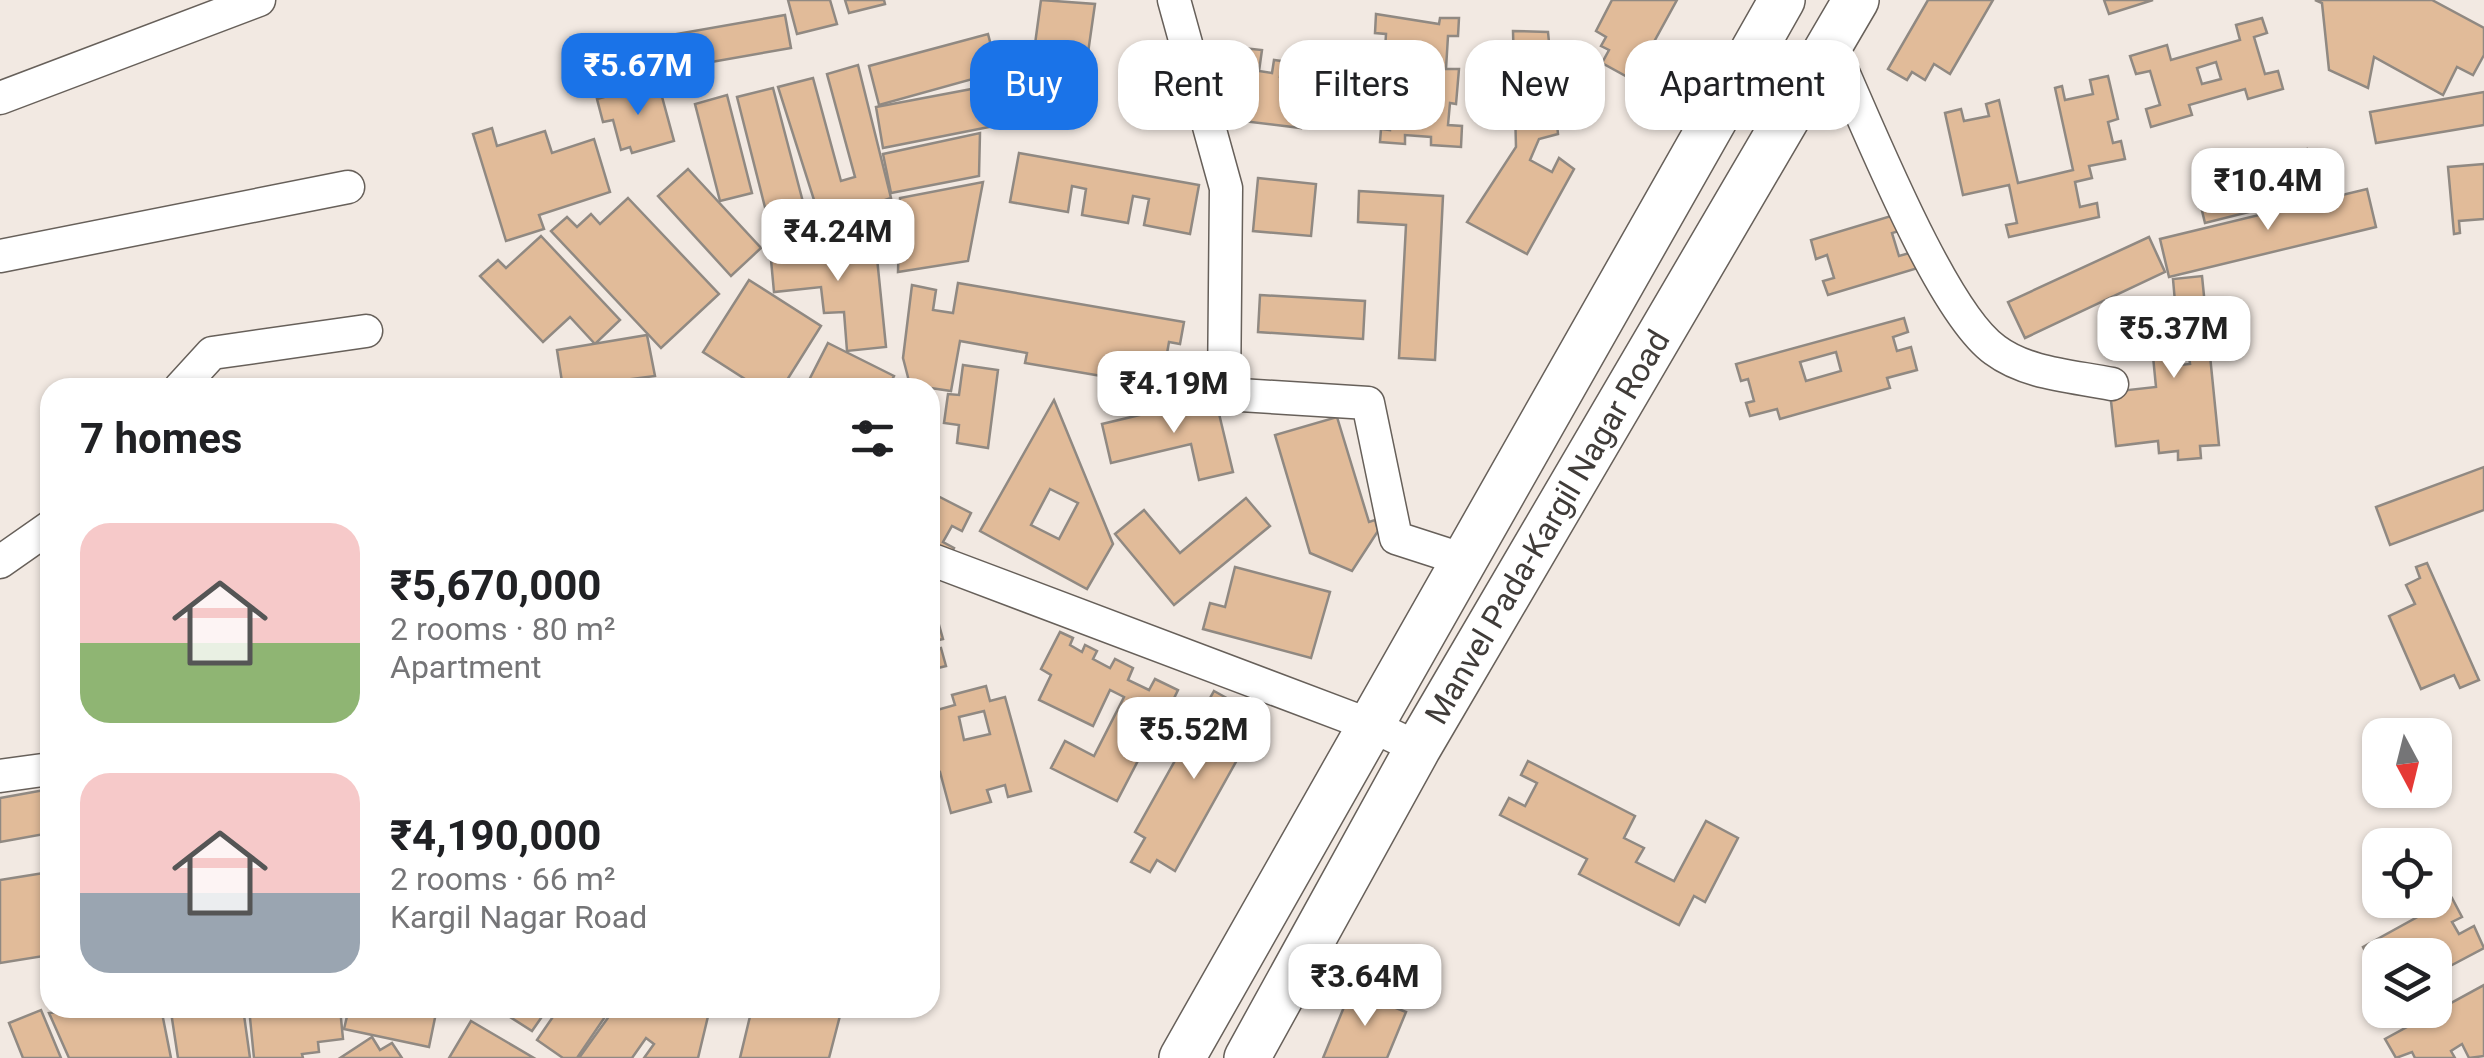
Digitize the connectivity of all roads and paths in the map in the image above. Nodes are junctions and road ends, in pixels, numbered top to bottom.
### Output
1 (259, 0) edge
2 (1174, 0) edge
3 (1782, 0) edge
4 (1856, 0) edge
5 (1834, 40) edge
6 (0, 98) edge
7 (1860, 106) edge
8 (1781, 130) edge
9 (348, 187) dead end
10 (0, 256) edge
11 (366, 331) dead end
12 (189, 378) edge
13 (2112, 384) dead end
14 (40, 534) edge
15 (1461, 560) junction
16 (0, 562) edge
17 (940, 563) edge
18 (1370, 726) junction
19 (1418, 748) junction
20 (40, 770) edge
21 (0, 776) edge
22 (1182, 1058) edge
23 (1247, 1058) edge

1 - 6 street
2 - 15 street
3 - 15 street, Manvel Pada-Kargil Nagar Road
4 - 5 street, Manvel Pada-Kargil Nagar Road
7 - 13 street
8 - 19 street, Manvel Pada-Kargil Nagar Road
9 - 10 street
11 - 12 street
14 - 16 street
15 - 18 street, Manvel Pada-Kargil Nagar Road
17 - 18 street
18 - 19 street
18 - 22 street, Manvel Pada-Kargil Nagar Road
19 - 23 street, Manvel Pada-Kargil Nagar Road
20 - 21 street

